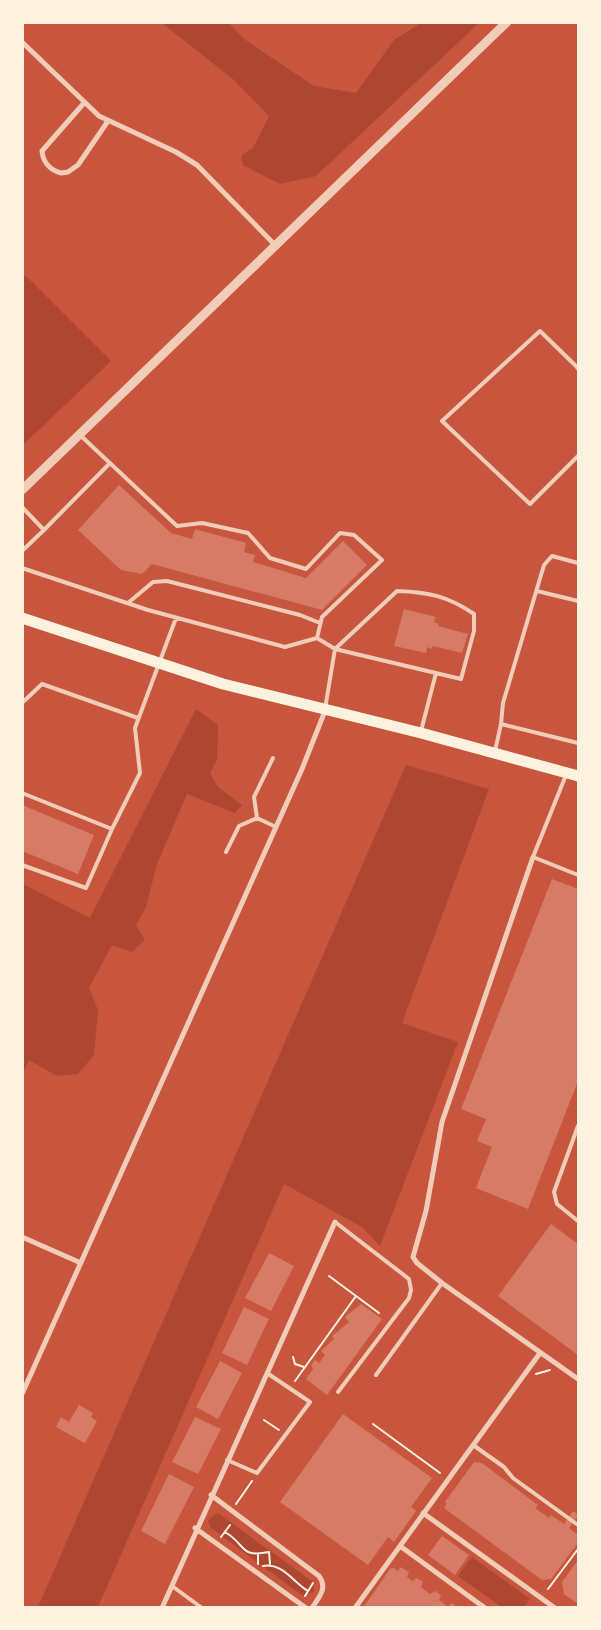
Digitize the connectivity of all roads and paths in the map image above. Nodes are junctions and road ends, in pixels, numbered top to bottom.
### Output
1 (507, 22) edge
2 (22, 42) edge
3 (84, 103) junction
4 (108, 121) junction
5 (275, 245) junction
6 (578, 368) edge
7 (80, 435) junction
8 (578, 456) edge
9 (110, 463) junction
10 (22, 490) edge
11 (22, 507) edge
12 (44, 530) junction
13 (22, 551) edge
14 (578, 563) edge
15 (22, 568) edge
16 (537, 591) junction
17 (578, 601) edge
18 (128, 603) junction
19 (176, 618) junction
20 (23, 621) edge
21 (320, 623) junction
22 (317, 638) junction
23 (335, 649) junction
24 (160, 664) junction
25 (436, 673) junction
26 (22, 703) edge
27 (325, 711) junction
28 (138, 718) junction
29 (501, 724) junction
30 (421, 733) junction
31 (578, 743) edge
32 (494, 754) junction
33 (273, 758) dead end
34 (567, 772) junction
35 (578, 776) edge
36 (22, 792) edge
37 (257, 818) junction
38 (276, 827) junction
39 (112, 829) junction
40 (226, 852) dead end
41 (533, 857) junction
42 (22, 865) edge
43 (578, 875) edge
44 (578, 1126) edge
45 (578, 1221) edge
46 (335, 1222) joint
47 (22, 1237) edge
48 (81, 1263) junction
49 (329, 1276) dead end
50 (442, 1283) junction
51 (356, 1296) junction
52 (379, 1313) dead end
53 (540, 1352) junction
54 (292, 1357) dead end
55 (306, 1367) junction
56 (551, 1370) dead end
57 (267, 1373) junction
58 (376, 1375) dead end
59 (533, 1376) dead end
60 (578, 1380) edge
61 (294, 1383) dead end
62 (338, 1392) dead end
63 (22, 1394) edge
64 (264, 1420) dead end
65 (373, 1424) dead end
66 (286, 1434) junction
67 (473, 1445) junction
68 (227, 1460) junction
69 (440, 1473) dead end
70 (252, 1481) dead end
71 (211, 1495) junction
72 (235, 1506) dead end
73 (423, 1513) junction
74 (230, 1525) dead end
75 (578, 1525) edge
76 (195, 1528) junction
77 (225, 1532) junction
78 (220, 1538) dead end
79 (400, 1546) junction
80 (578, 1549) edge
81 (258, 1554) junction
82 (270, 1564) junction
83 (313, 1583) dead end
84 (172, 1586) junction
85 (548, 1589) dead end
86 (308, 1592) junction
87 (302, 1600) dead end
88 (162, 1608) edge
89 (202, 1608) edge
90 (306, 1608) edge
91 (312, 1608) edge
92 (355, 1608) edge
93 (485, 1608) edge
94 (555, 1608) edge

1 - 5 street
2 - 3 street
3 - 4 street
3 - 4 street
4 - 5 street
5 - 7 street
6 - 8 lane
7 - 9 lane
7 - 10 street
9 - 12 lane
9 - 21 lane
11 - 12 lane
12 - 13 lane
14 - 16 lane
15 - 18 lane
16 - 17 lane
16 - 29 lane
18 - 19 lane
18 - 21 lane
19 - 22 lane
19 - 24 lane
20 - 24 main road
21 - 22 lane
22 - 23 lane
23 - 25 lane
23 - 25 lane
23 - 27 lane
24 - 27 main road
24 - 28 lane
25 - 30 lane
26 - 28 lane
27 - 30 main road
27 - 38 street
28 - 39 lane
29 - 31 lane
29 - 32 lane
30 - 32 main road
32 - 34 main road
33 - 37 lane
34 - 35 main road
34 - 41 lane
36 - 39 lane
37 - 38 lane
37 - 40 lane
38 - 48 street
39 - 42 lane
41 - 43 lane
41 - 50 street
44 - 45 lane
46 - 57 street
46 - 62 lane
47 - 48 street
48 - 63 street
49 - 51 path
50 - 53 street
50 - 58 lane
51 - 52 path
51 - 55 path
53 - 60 street
53 - 67 street
54 - 55 path
55 - 61 path
56 - 59 path
57 - 66 lane
57 - 68 street
64 - 66 path
65 - 69 path
66 - 68 lane
67 - 73 street
67 - 75 lane
68 - 71 street
70 - 72 path
71 - 76 street
71 - 91 street
73 - 79 street
73 - 94 street
74 - 77 path
76 - 84 street
76 - 90 street
77 - 78 path
77 - 81 path
79 - 92 street
79 - 93 street
80 - 85 path
81 - 82 path
81 - 82 path
82 - 86 path
83 - 86 path
84 - 88 street
84 - 89 lane
86 - 87 path

